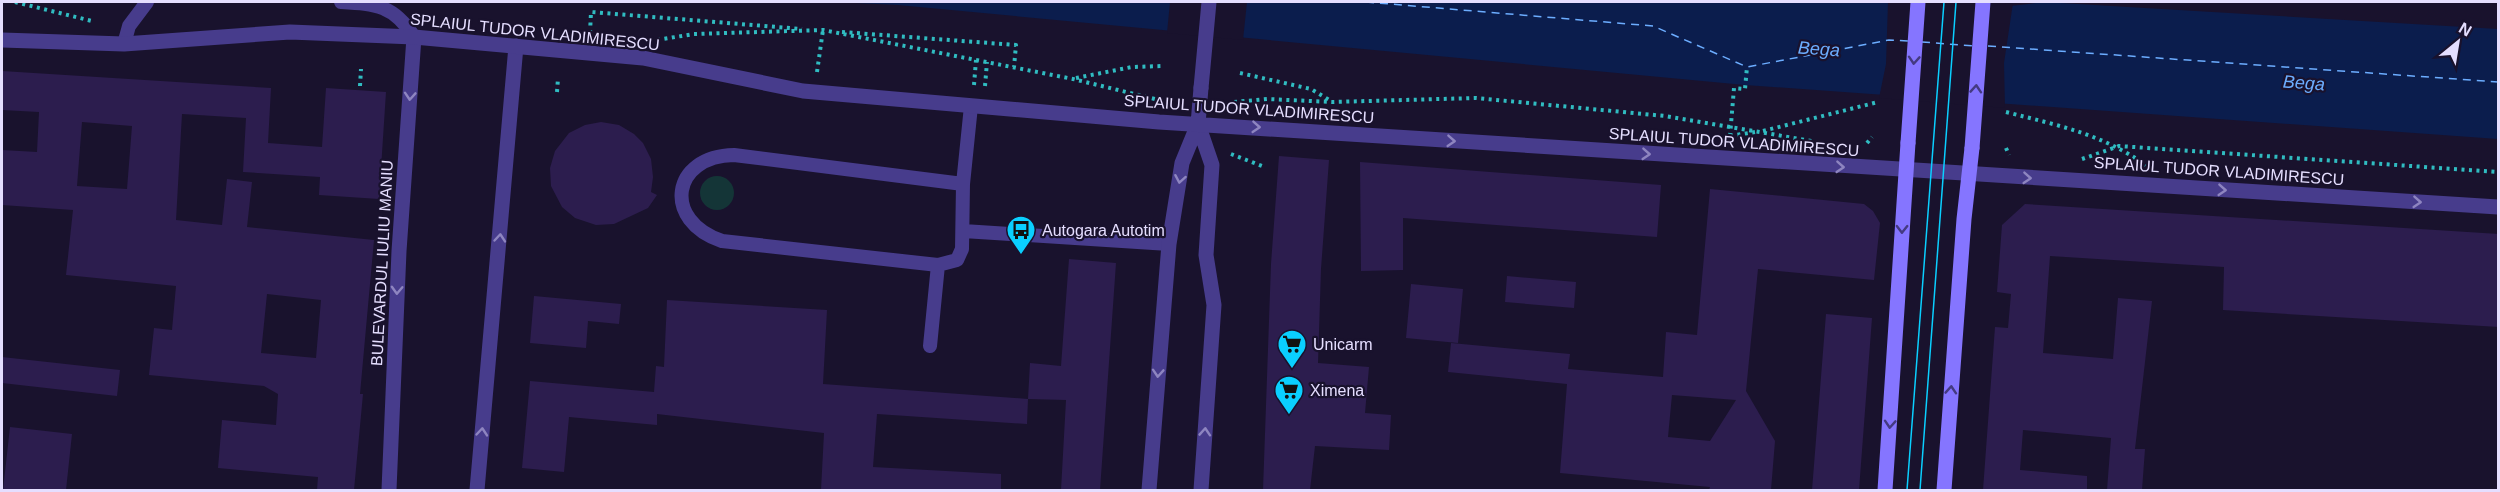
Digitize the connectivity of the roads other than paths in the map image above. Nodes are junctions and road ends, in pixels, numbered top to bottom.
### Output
1 (147, 2) edge
2 (340, 2) edge
3 (1209, 2) edge
4 (1918, 2) edge
5 (1983, 2) edge
6 (414, 37) junction
7 (2, 40) edge
8 (124, 44) junction
9 (516, 46) junction
10 (971, 106) junction
11 (1198, 124) junction
12 (1906, 171) junction
13 (1969, 174) junction
14 (963, 184) junction
15 (2499, 207) edge
16 (963, 231) junction
17 (1169, 244) junction
18 (938, 265) junction
19 (930, 346) dead end
20 (390, 490) edge
21 (477, 490) edge
22 (1149, 490) edge
23 (1201, 490) edge
24 (1885, 490) edge
25 (1944, 490) edge

1 - 8 lane
2 - 6 lane
3 - 11 street, bridge
4 -> 12 main road, bridge
13 -> 5 main road, bridge
6 - 8 street, SPLAIUL TUDOR VLADIMIRESCU
6 - 9 street, SPLAIUL TUDOR VLADIMIRESCU
6 -> 20 street, BULEVARDUL IULIU MANIU
7 - 8 street, SPLAIUL TUDOR VLADIMIRESCU
9 - 10 street, SPLAIUL TUDOR VLADIMIRESCU
21 -> 9 street
10 - 11 street, SPLAIUL TUDOR VLADIMIRESCU
10 - 14 lane
11 -> 12 street, SPLAIUL TUDOR VLADIMIRESCU
11 -> 17 street
23 -> 11 street
12 - 13 street, SPLAIUL TUDOR VLADIMIRESCU
12 -> 24 main road
13 -> 15 street, SPLAIUL TUDOR VLADIMIRESCU
25 -> 13 main road
14 - 16 lane
14 - 18 lane
16 - 17 lane
16 - 18 lane
17 -> 22 street
18 - 19 lane

